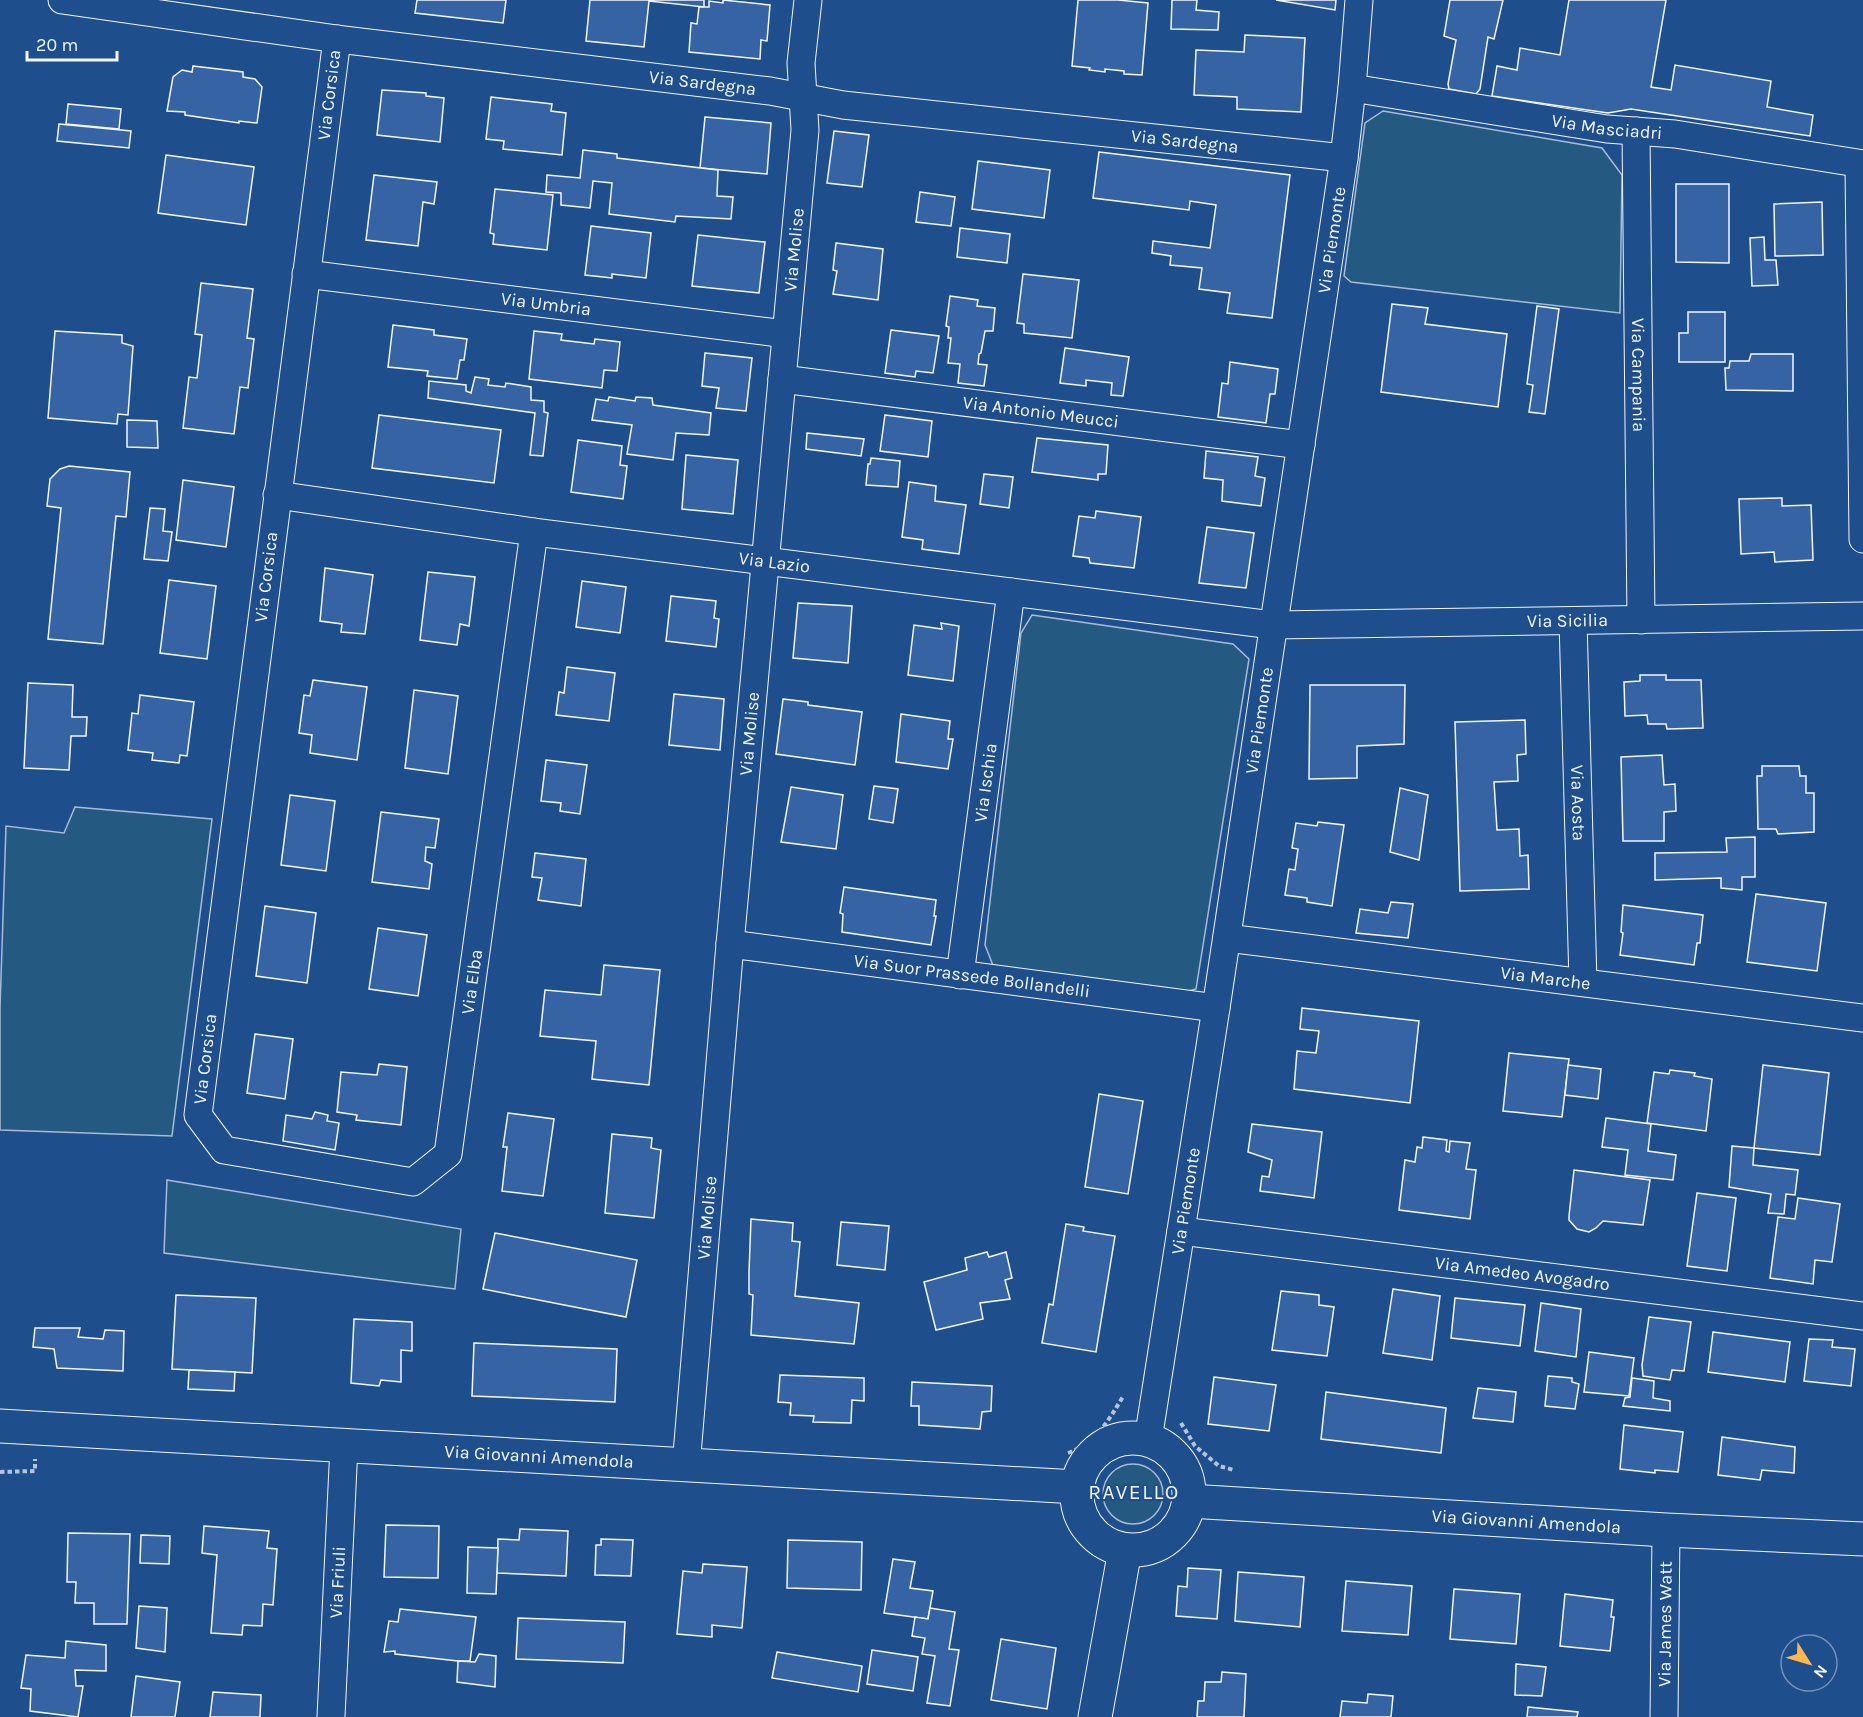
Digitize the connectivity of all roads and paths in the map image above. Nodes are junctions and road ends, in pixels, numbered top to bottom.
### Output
1 (62, 0) edge
2 (808, 0) edge
3 (1359, 0) edge
4 (337, 39) junction
5 (1352, 88) junction
6 (803, 97) junction
7 (1636, 131) junction
8 (1344, 158) junction
9 (1861, 164) edge
10 (306, 274) junction
11 (786, 334) junction
12 (782, 379) junction
13 (1301, 445) junction
14 (277, 495) junction
15 (534, 532) junction
16 (1863, 539) edge
17 (765, 561) junction
18 (1011, 592) junction
19 (1863, 616) edge
20 (1641, 620) junction
21 (1573, 621) junction
22 (1273, 626) junction
23 (1227, 938) junction
24 (730, 944) junction
25 (960, 975) junction
26 (1583, 982) junction
27 (1216, 1008) junction
28 (1863, 1018) edge
29 (198, 1115) joint
30 (1181, 1231) junction
31 (1863, 1316) edge
32 (0, 1426) edge
33 (1148, 1440) junction
34 (344, 1446) junction
35 (687, 1466) junction
36 (1077, 1488) junction
37 (1189, 1501) junction
38 (1666, 1530) junction
39 (1863, 1539) edge
40 (1125, 1550) junction
41 (331, 1717) edge
42 (1095, 1717) edge
43 (1664, 1717) edge

1 - 4 street, Via Sardegna
2 - 6 street, Via Molise
3 - 5 street, Via Piemonte
4 - 6 street, Via Sardegna
4 - 10 street, Via Corsica
5 - 7 street, Via Masciadri
5 - 8 street, Via Piemonte
6 - 8 street, Via Sardegna
6 - 11 street, Via Molise
7 - 9 street, Via Masciadri
7 - 20 street, Via Campania
8 - 13 street, Via Piemonte
9 - 16 street
10 - 11 street, Via Umbria
10 - 14 street, Via Corsica
11 - 12 street, Via Molise
12 - 13 street, Via Antonio Meucci
12 - 17 street, Via Molise
13 - 22 street, Via Piemonte
14 - 15 street, Via Lazio
14 - 29 street, Via Corsica
15 - 17 street, Via Lazio
15 - 29 street, Via Elba
17 - 18 street, Via Lazio
17 - 24 street, Via Molise
18 - 22 street, Via Lazio
18 - 25 street, Via Ischia
19 - 20 street, Via Sicilia
20 - 21 street, Via Sicilia
21 - 22 street, Via Sicilia
21 - 26 street, Via Aosta
22 - 23 street, Via Piemonte
23 - 26 street, Via Marche
23 - 27 street, Via Piemonte
24 - 25 street, Via Suor Prassede Bollandelli
24 - 35 street, Via Molise
25 - 27 street, Via Suor Prassede Bollandelli
26 - 28 street, Via Marche
27 - 30 street, Via Piemonte
30 - 31 street, Via Amedeo Avogadro
30 - 33 street, Via Piemonte
32 - 34 street, Via Giovanni Amendola
33 - 36 street
33 - 37 street
34 - 35 street, Via Giovanni Amendola
34 - 41 street, Via Friuli
35 - 36 street, Via Giovanni Amendola
36 - 40 street
37 - 38 street, Via Giovanni Amendola
37 - 40 street
38 - 39 street, Via Giovanni Amendola
38 - 43 street, Via James Watt
40 - 42 street

